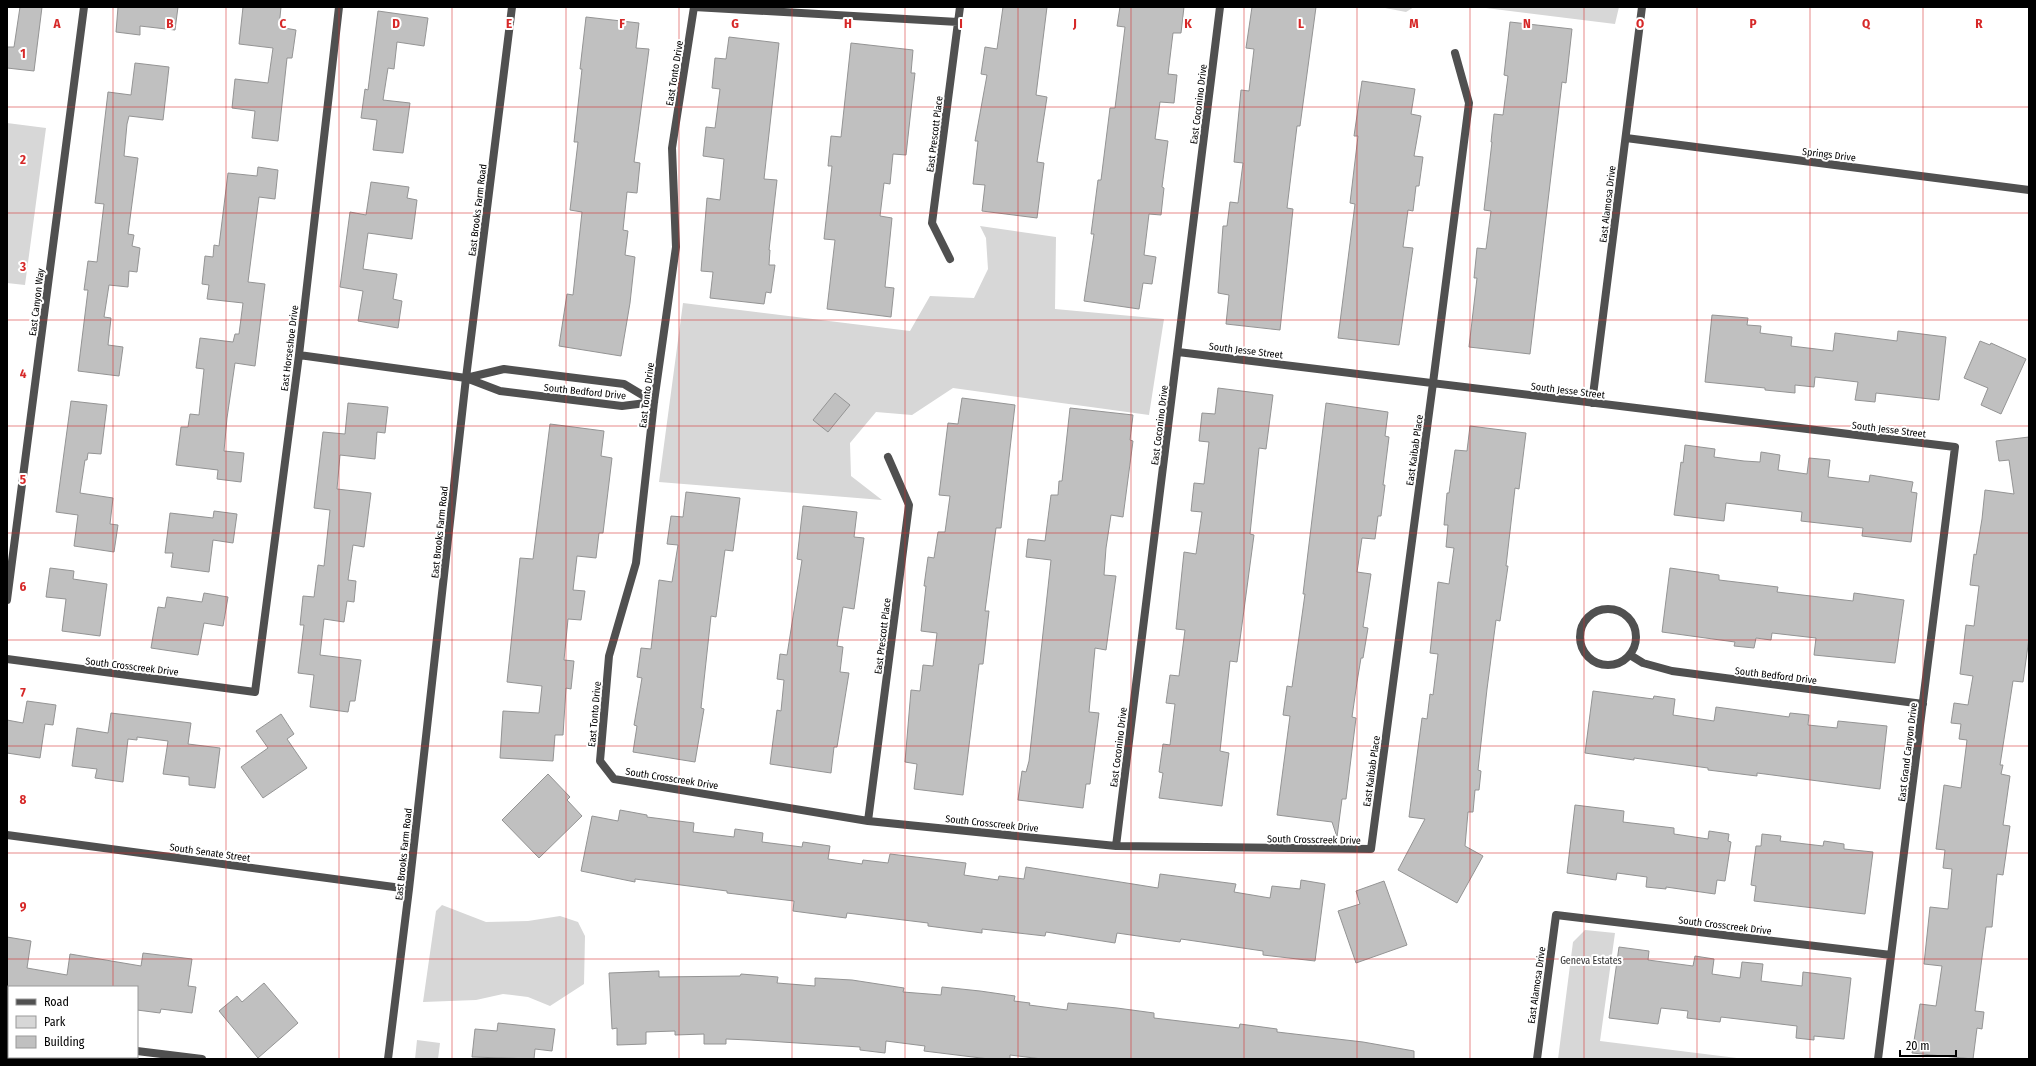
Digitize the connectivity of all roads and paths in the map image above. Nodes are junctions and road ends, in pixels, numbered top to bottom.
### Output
1 (84, 7) edge
2 (339, 7) edge
3 (512, 7) edge
4 (694, 7) edge
5 (960, 7) edge
6 (1220, 7) edge
7 (1642, 7) edge
8 (958, 22) junction
9 (1455, 53) dead end
10 (1626, 138) junction
11 (2029, 190) edge
12 (950, 259) dead end
13 (1178, 352) junction
14 (299, 355) junction
15 (466, 378) junction
16 (1433, 383) junction
17 (654, 402) junction
18 (1592, 403) junction
19 (1955, 447) joint
20 (888, 457) dead end
21 (7, 600) edge
22 (1630, 655) junction
23 (7, 659) edge
24 (255, 692) joint
25 (1923, 704) junction
26 (614, 779) joint
27 (868, 821) junction
28 (7, 835) edge
29 (1116, 846) junction
30 (1371, 849) joint
31 (409, 889) junction
32 (1556, 915) joint
33 (1891, 955) junction
34 (138, 1051) edge
35 (202, 1059) edge
36 (388, 1059) edge
37 (1537, 1059) edge
38 (1878, 1059) edge

1 - 21 street, East Canyon Way
2 - 14 street, East Horseshoe Drive
3 - 15 street, East Brooks Farm Road
4 - 8 street
4 - 17 street, East Tonto Drive
5 - 8 street, East Prescott Place
6 - 13 street, East Coconino Drive
7 - 10 street, East Alamosa Drive
8 - 12 street, East Prescott Place
9 - 16 street, East Kaibab Place
10 - 11 street, Springs Drive
10 - 18 street, East Alamosa Drive
13 - 16 street, South Jesse Street
13 - 29 street, East Coconino Drive
14 - 15 street, South Bedford Drive
14 - 24 street, East Horseshoe Drive
15 - 17 street, South Bedford Drive
15 - 17 street, South Bedford Drive
15 - 31 street, East Brooks Farm Road
16 - 18 street, South Jesse Street
16 - 30 street, East Kaibab Place
17 - 26 street, East Tonto Drive
18 - 19 street, South Jesse Street
19 - 25 street, East Grand Canyon Drive
20 - 27 street, East Prescott Place
22 - 22 street
22 - 25 street, South Bedford Drive
23 - 24 street, South Crosscreek Drive
25 - 33 street, East Grand Canyon Drive
26 - 27 street, South Crosscreek Drive
27 - 29 street, South Crosscreek Drive
28 - 31 street, South Senate Street
29 - 30 street, South Crosscreek Drive
31 - 36 street, East Brooks Farm Road
32 - 33 street, South Crosscreek Drive
32 - 37 street, East Alamosa Drive
33 - 38 street, East Grand Canyon Drive
34 - 35 street

